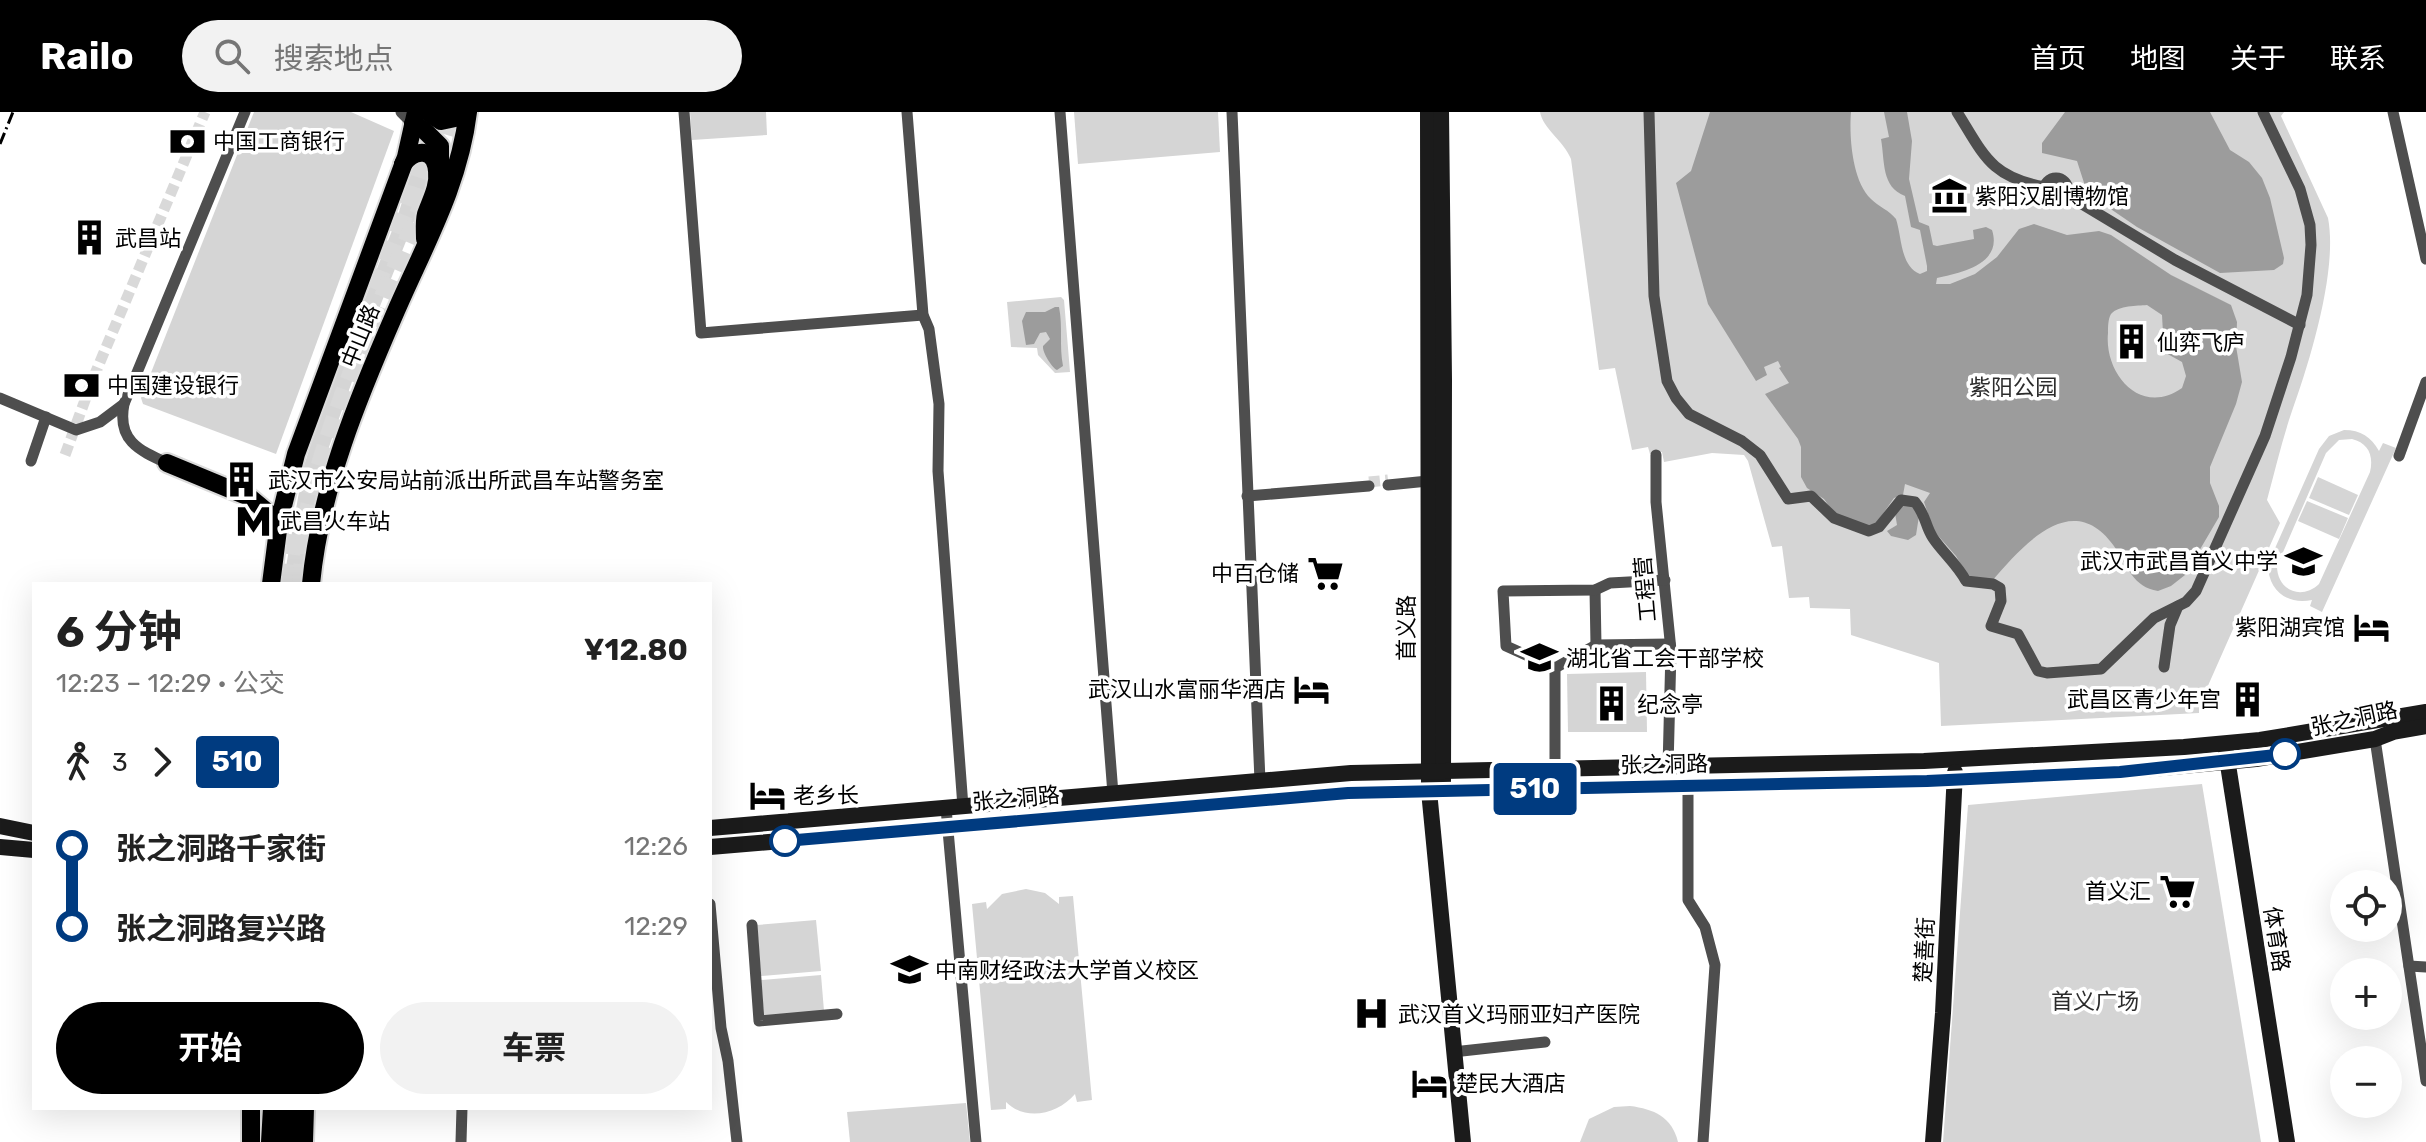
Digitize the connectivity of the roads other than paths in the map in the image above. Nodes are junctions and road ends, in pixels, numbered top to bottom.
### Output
1 (245, 112) edge
2 (466, 112) edge
3 (684, 112) edge
4 (907, 112) edge
5 (1060, 112) edge
6 (1232, 112) edge
7 (1428, 112) edge
8 (1441, 112) edge
9 (1649, 112) edge
10 (1957, 112) edge
11 (2263, 112) edge
12 (2393, 112) edge
13 (414, 115) edge
14 (403, 164) junction
15 (437, 182) junction
16 (424, 250) junction
17 (2426, 259) edge
18 (923, 315) junction
19 (2300, 325) junction
20 (2426, 382) edge
21 (0, 398) edge
22 (124, 404) junction
23 (46, 417) junction
24 (1656, 455) dead end
25 (2399, 456) dead end
26 (31, 461) dead end
27 (167, 463) joint
28 (1428, 479) junction
29 (1388, 482) tunnel mouth
30 (1369, 484) tunnel mouth
31 (1247, 494) junction
32 (279, 522) junction
33 (1665, 580) junction
34 (271, 582) edge
35 (311, 582) edge
36 (1595, 590) junction
37 (2178, 606) junction
38 (1670, 644) junction
39 (1596, 645) junction
40 (2164, 667) dead end
41 (1555, 668) junction
42 (2426, 712) edge
43 (2426, 726) edge
44 (2375, 739) junction
45 (2220, 744) junction
46 (1955, 759) junction
47 (2223, 763) junction
48 (1668, 768) junction
49 (1555, 769) junction
50 (1436, 771) junction
51 (1955, 780) junction
52 (1260, 781) junction
53 (1688, 786) junction
54 (1436, 791) junction
55 (1113, 794) junction
56 (955, 807) junction
57 (948, 826) junction
58 (0, 828) edge
59 (712, 828) edge
60 (32, 833) edge
61 (712, 847) edge
62 (0, 849) edge
63 (32, 850) edge
64 (752, 925) dead end
65 (712, 945) edge
66 (2409, 966) junction
67 (2426, 967) edge
68 (837, 1014) dead end
69 (716, 1028) edge
70 (1545, 1042) dead end
71 (1453, 1052) junction
72 (2426, 1081) edge
73 (251, 1110) edge
74 (273, 1110) edge
75 (287, 1110) edge
76 (305, 1110) edge
77 (462, 1110) edge
78 (251, 1142) edge
79 (271, 1142) edge
80 (286, 1142) edge
81 (304, 1142) edge
82 (461, 1142) edge
83 (737, 1142) edge
84 (976, 1142) edge
85 (1463, 1142) edge
86 (1703, 1142) edge
87 (1933, 1142) edge
88 (2280, 1142) edge
89 (2287, 1142) edge

1 - 22 street
2 - 13 main road
2 - 16 main road, 中山路
3 - 18 street
4 - 18 street
5 - 55 street
6 - 31 street
7 - 28 main road, 首义路
8 - 50 main road, 首义路
9 - 37 street
10 - 19 street
11 - 19 street
12 - 17 street
13 - 14 main road, 中山路
13 - 15 main road
14 - 15 main road
14 - 32 main road, 中山路
15 - 16 main road
16 - 35 main road, 中山路
18 - 56 street
19 - 37 street
20 - 25 street
21 - 23 street
22 - 23 street
22 - 27 street
23 - 26 street, bridge
24 - 33 street, 工程营
27 - 32 main road
28 - 29 street
28 - 50 main road, 首义路
30 - 31 street
31 - 52 street
32 - 34 main road, 中山路
33 - 36 street
33 - 38 street, 工程营
36 - 39 street
36 - 41 street
37 - 40 street
38 - 39 street
38 - 48 street, 工程营
39 - 41 street
41 - 49 street
42 - 45 main road, 张之洞路
43 - 44 main road, 张之洞路
44 - 47 main road, 张之洞路
44 - 66 street
45 - 46 main road, 张之洞路
45 - 47 main road
46 - 48 main road, 张之洞路
46 - 51 main road, 楚善街
47 - 51 main road, 张之洞路
47 - 88 main road
47 - 89 main road, 体育路
48 - 49 main road, 张之洞路
49 - 50 main road, 张之洞路
50 - 52 main road, 张之洞路
50 - 54 main road, 首义路
51 - 53 main road, 张之洞路
51 - 87 main road, 楚善街
52 - 55 main road, 张之洞路
53 - 54 main road, 张之洞路
53 - 86 street
54 - 57 main road, 张之洞路
54 - 71 main road, 首义路
55 - 56 main road, 张之洞路
56 - 57 street
56 - 59 main road, 张之洞路
57 - 61 main road, 张之洞路
57 - 84 street
58 - 60 main road
62 - 63 main road
64 - 68 street
65 - 69 street
66 - 67 street
66 - 72 street
69 - 83 street
70 - 71 street
71 - 85 main road, 首义路
73 - 78 main road
74 - 79 highway
75 - 80 highway
76 - 81 main road
77 - 82 street

